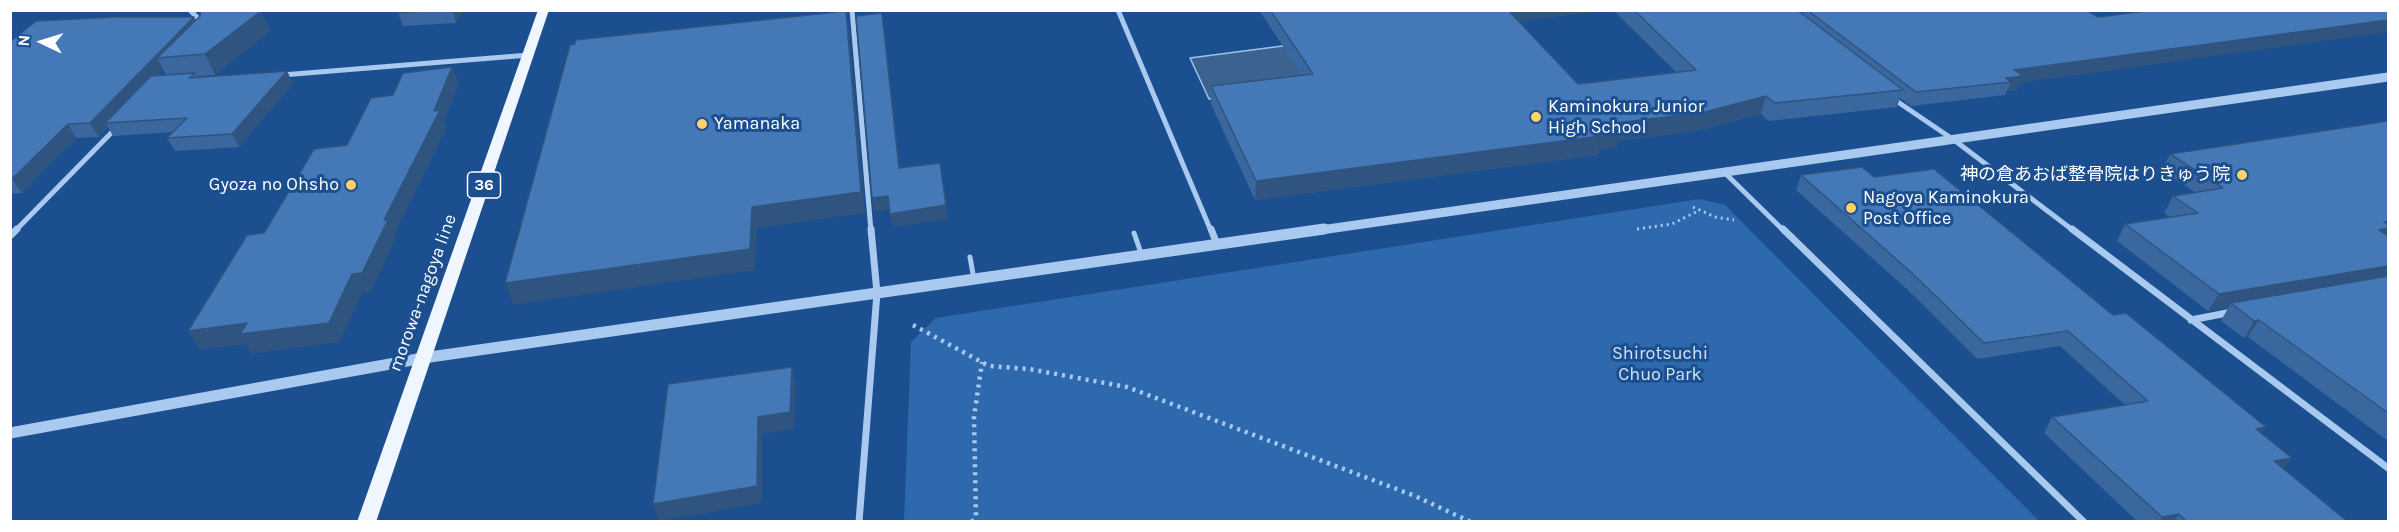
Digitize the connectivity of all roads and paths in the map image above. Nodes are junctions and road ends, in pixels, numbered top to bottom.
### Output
1 (190, 10) edge
2 (544, 10) edge
3 (852, 10) edge
4 (1118, 10) edge
5 (206, 32) edge
6 (530, 55) junction
7 (278, 75) edge
8 (2388, 77) edge
9 (1888, 95) edge
10 (126, 118) edge
11 (1954, 140) junction
12 (1724, 171) junction
13 (1688, 204) dead end
14 (1699, 211) junction
15 (1740, 220) dead end
16 (1637, 229) dead end
17 (1134, 233) dead end
18 (10, 236) edge
19 (1218, 245) junction
20 (1141, 256) junction
21 (970, 257) dead end
22 (974, 279) junction
23 (877, 293) junction
24 (2241, 311) edge
25 (2191, 320) junction
26 (913, 325) dead end
27 (423, 358) junction
28 (982, 363) junction
29 (10, 434) edge
30 (2388, 468) edge
31 (366, 522) edge
32 (859, 522) edge
33 (972, 522) edge
34 (1470, 522) edge
35 (2084, 522) edge

1 - 5 street
2 - 6 main road, morowa-nagoya line / 36
3 - 23 street
4 - 19 street
6 - 7 street
6 - 27 main road, morowa-nagoya line / 36
8 - 11 street
9 - 11 street
10 - 18 street
11 - 12 street
11 - 25 street
12 - 19 street
12 - 35 street
13 - 14 path
14 - 15 path
14 - 16 path
17 - 20 lane
19 - 20 street
20 - 22 street
21 - 22 lane
22 - 23 street
23 - 27 street
23 - 32 street
24 - 25 street
25 - 30 street
26 - 28 path
27 - 29 street
27 - 31 main road, morowa-nagoya line / 36
28 - 33 path
28 - 34 path

